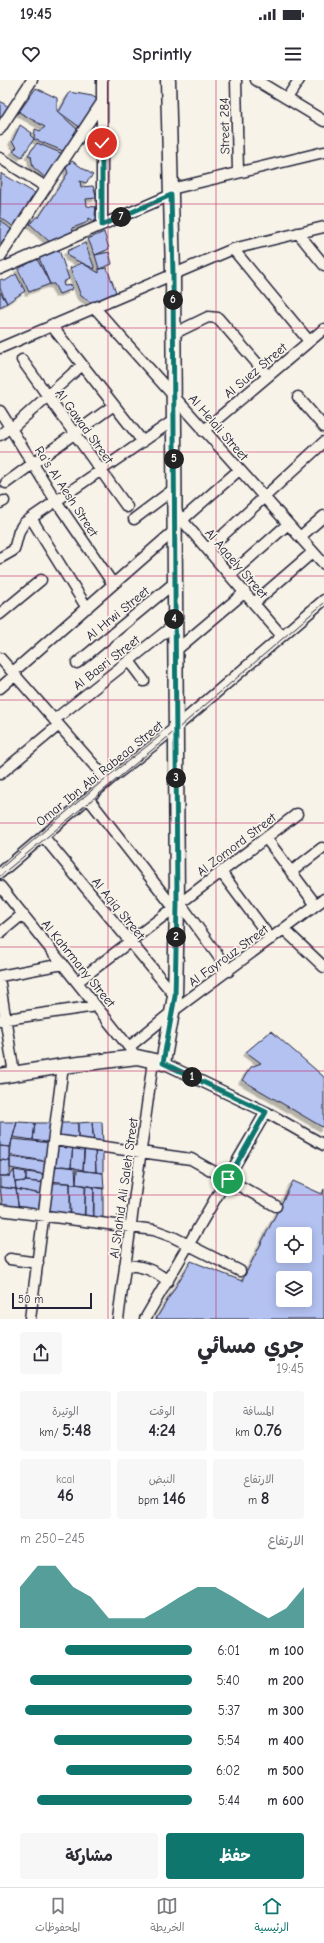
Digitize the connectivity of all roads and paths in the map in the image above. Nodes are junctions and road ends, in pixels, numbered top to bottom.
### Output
1 (32, 80) edge
2 (102, 80) edge
3 (168, 80) edge
4 (236, 80) edge
5 (256, 80) edge
6 (299, 80) edge
7 (287, 98) junction
8 (102, 102) junction
9 (324, 121) edge
10 (0, 129) edge
11 (324, 152) edge
12 (0, 158) edge
13 (238, 172) junction
14 (46, 187) junction
15 (171, 192) junction
16 (102, 225) junction
17 (324, 227) edge
18 (298, 233) junction
19 (233, 249) junction
20 (0, 257) edge
21 (324, 265) edge
22 (0, 269) edge
23 (173, 274) junction
24 (94, 307) junction
25 (51, 325) junction
26 (173, 334) junction
27 (322, 334) edge
28 (309, 341) junction
29 (0, 348) edge
30 (22, 360) dead end
31 (82, 365) junction
32 (268, 376) junction
33 (174, 394) junction
34 (48, 397) junction
35 (298, 397) dead end
36 (114, 405) junction
37 (0, 411) edge
38 (174, 420) junction
39 (324, 427) edge
40 (11, 428) junction
41 (204, 430) junction
42 (74, 434) junction
43 (0, 435) edge
44 (143, 442) junction
45 (324, 442) edge
46 (33, 464) junction
47 (101, 470) junction
48 (239, 470) junction
49 (6, 484) dead end
50 (174, 489) junction
51 (264, 497) junction
52 (56, 501) junction
53 (127, 507) dead end
54 (324, 516) edge
55 (32, 518) junction
56 (134, 519) dead end
57 (288, 524) junction
58 (178, 525) junction
59 (300, 537) junction
60 (208, 549) junction
61 (313, 552) junction
62 (0, 558) edge
63 (324, 564) edge
64 (230, 575) junction
65 (41, 580) dead end
66 (174, 583) junction
67 (113, 584) junction
68 (245, 592) junction
69 (324, 600) edge
70 (254, 603) junction
71 (86, 608) junction
72 (0, 614) edge
73 (174, 625) junction
74 (281, 635) junction
75 (174, 652) junction
76 (0, 658) edge
77 (129, 661) junction
78 (77, 663) dead end
79 (14, 674) junction
80 (144, 681) dead end
81 (0, 688) edge
82 (56, 723) junction
83 (175, 728) junction
84 (0, 774) edge
85 (108, 781) junction
86 (88, 798) junction
87 (297, 814) dead end
88 (43, 836) junction
89 (266, 838) junction
90 (322, 848) dead end
91 (2, 868) edge
92 (221, 872) junction
93 (291, 872) junction
94 (0, 886) edge
95 (324, 899) edge
96 (177, 905) junction
97 (316, 905) junction
98 (23, 914) junction
99 (284, 929) junction
100 (0, 933) edge
101 (271, 939) junction
102 (129, 942) junction
103 (323, 963) edge
104 (63, 964) junction
105 (229, 970) junction
106 (0, 976) edge
107 (77, 982) junction
108 (0, 984) edge
109 (175, 996) junction
110 (96, 1006) junction
111 (173, 1011) junction
112 (3, 1019) edge
113 (133, 1052) junction
114 (158, 1062) junction
115 (63, 1066) junction
116 (14, 1074) junction
117 (0, 1076) edge
118 (266, 1112) junction
119 (54, 1140) junction
120 (324, 1145) edge
121 (141, 1152) junction
122 (228, 1179) junction
123 (276, 1206) dead end
124 (0, 1210) edge
125 (44, 1215) junction
126 (131, 1226) junction
127 (190, 1245) junction
128 (10, 1259) dead end
129 (38, 1263) junction
130 (125, 1265) junction
131 (240, 1271) dead end
132 (168, 1281) junction
133 (30, 1319) edge
134 (118, 1319) edge
135 (146, 1319) edge

1 - 10 street
2 - 8 street
3 - 15 main road
4 - 13 street, Street 284
5 - 7 street
6 - 7 street
7 - 9 street
8 - 14 street
8 - 16 street
11 - 13 street
12 - 14 street
13 - 15 street
14 - 20 street
15 - 16 street
15 - 23 main road
16 - 22 street
17 - 18 street
18 - 19 street
18 - 21 street
19 - 23 street
19 - 28 street
23 - 24 street
23 - 26 main road
24 - 25 street
24 - 33 street, Al Helali Street
25 - 29 street
25 - 31 street
26 - 32 street
26 - 33 main road
27 - 28 street, Al Suez Street
28 - 32 street, Al Suez Street
30 - 34 street, Al Gawad Street
31 - 34 street
31 - 36 street
32 - 41 street, Al Suez Street
33 - 38 main road
33 - 41 street, Al Helali Street
34 - 40 street
34 - 42 street, Al Gawad Street
35 - 39 street
36 - 42 street
36 - 44 street
37 - 40 street, Ra's Al Aesh Street
38 - 44 street
38 - 50 main road
40 - 43 street
40 - 46 street, Ra's Al Aesh Street
41 - 48 street, Al Helali Street
42 - 46 street
42 - 47 street, Al Gawad Street
44 - 47 street
45 - 51 street
46 - 49 street
46 - 52 street, Ra's Al Aesh Street
47 - 52 street
47 - 53 street, Al Gawad Street
48 - 51 street, Al Helali Street
48 - 58 street
50 - 56 street
50 - 58 main road
51 - 57 street, Al Helali Street
51 - 60 street
52 - 55 street
52 - 67 street, Ra's Al Aesh Street
54 - 59 street
55 - 62 street
55 - 71 street
57 - 59 street, Al Helali Street
57 - 64 street
58 - 60 street, Al Aqaely Street
58 - 66 main road
58 - 67 street
59 - 61 street, Al Helali Street
60 - 64 street, Al Aqaely Street
61 - 63 street, Al Helali Street
61 - 70 street
64 - 68 street, Al Aqaely Street
65 - 72 street
66 - 73 main road
66 - 78 street, Al Hrwi Street
67 - 71 street
68 - 70 street, Al Aqaely Street
68 - 75 street
69 - 74 street, Omar Ibn Abi Rabeaa Street
70 - 74 street, Al Aqaely Street
71 - 79 street
73 - 75 main road
73 - 77 street, Al Basri Street
74 - 83 street, Omar Ibn Abi Rabeaa Street
75 - 83 main road
76 - 79 street
77 - 80 street
77 - 82 street, Al Basri Street
79 - 81 street
79 - 82 street
82 - 84 street, Al Basri Street
82 - 85 street
83 - 85 street, Omar Ibn Abi Rabeaa Street
83 - 96 main road
85 - 86 street, Omar Ibn Abi Rabeaa Street
86 - 88 street, Omar Ibn Abi Rabeaa Street
86 - 96 street
87 - 89 street, Al Zomord Street
88 - 91 street, Omar Ibn Abi Rabeaa Street
88 - 102 street, Al Aqiq Street
89 - 92 street, Al Zomord Street
89 - 93 street
90 - 93 street
92 - 96 street, Al Zomord Street
92 - 101 street
93 - 97 street
94 - 98 street, Al Kahrmany Street
95 - 97 street, Al Fayrouz Street
96 - 102 street, Al Zomord Street
96 - 105 street
96 - 109 main road
97 - 99 street, Al Fayrouz Street
98 - 100 street
98 - 104 street, Al Kahrmany Street
99 - 101 street, Al Fayrouz Street
99 - 103 street
101 - 105 street, Al Fayrouz Street
102 - 107 street, Al Zomord Street
102 - 109 street, Al Aqiq Street
104 - 106 street
104 - 107 street, Al Kahrmany Street
105 - 111 street, Al Fayrouz Street
107 - 110 street, Al Kahrmany Street
108 - 112 street
109 - 111 main road
110 - 112 street
110 - 113 street, Al Kahrmany Street
111 - 113 street, Al Fayrouz Street
111 - 114 main road
112 - 116 street
113 - 114 main road
113 - 115 main road
114 - 118 street
114 - 121 street, Al Shahid Ali Saleh Street
115 - 116 main road
115 - 119 street
116 - 117 main road
118 - 120 street
118 - 122 street
119 - 121 street
119 - 125 street
121 - 122 street
121 - 126 street, Al Shahid Ali Saleh Street
122 - 123 street
122 - 127 street
124 - 125 street
125 - 126 street
125 - 129 street
126 - 127 street
126 - 130 street, Al Shahid Ali Saleh Street
127 - 131 street
127 - 132 street
128 - 129 street
129 - 133 street
130 - 132 street
130 - 134 street, Al Shahid Ali Saleh Street
132 - 135 street

